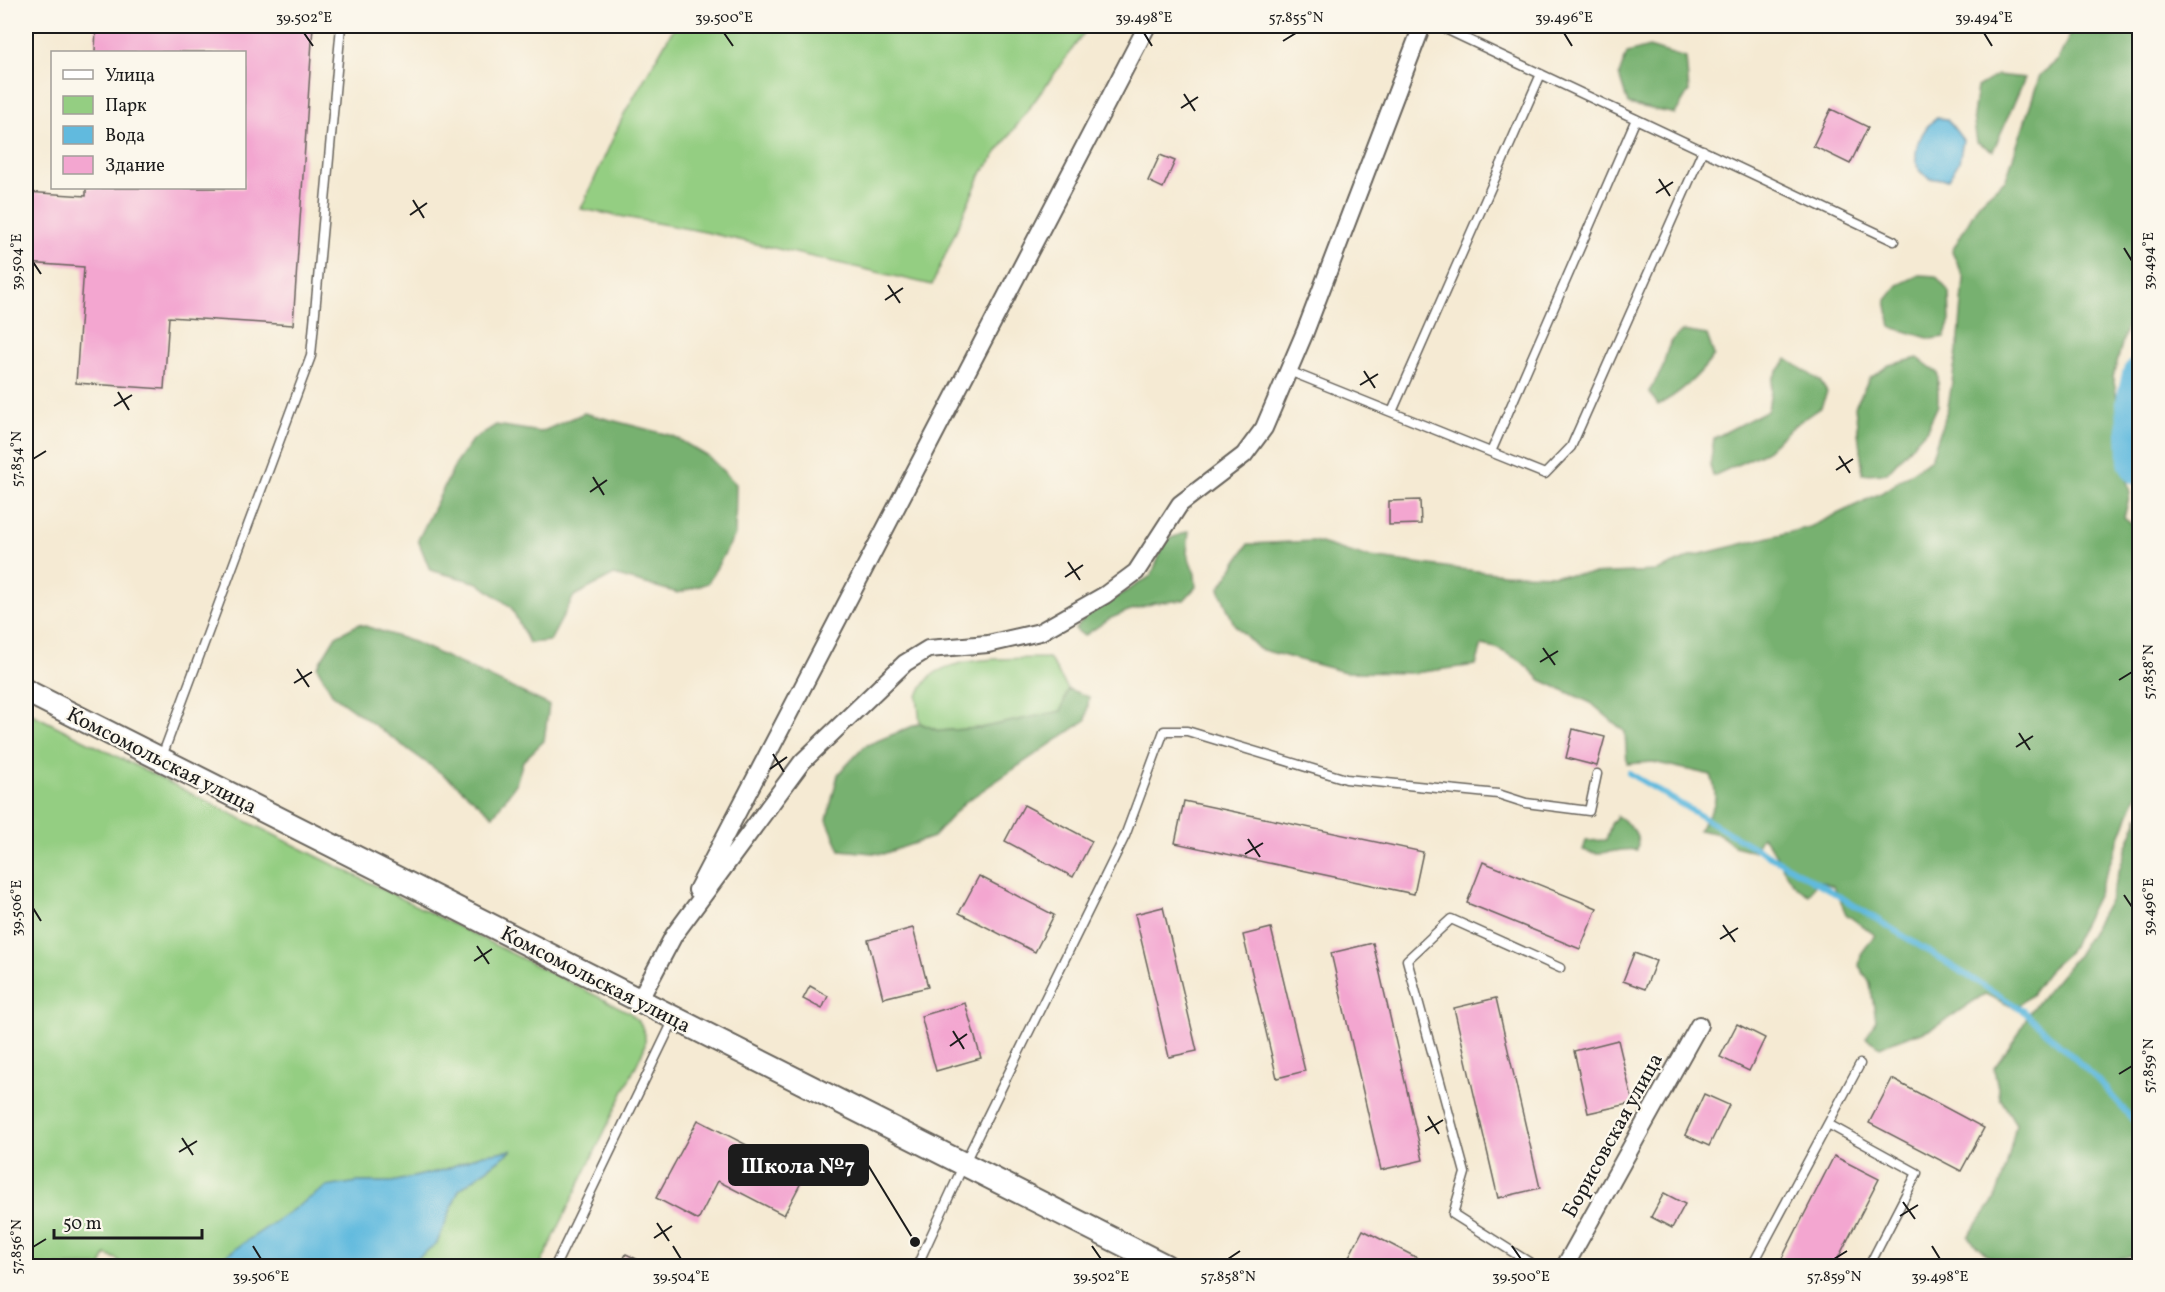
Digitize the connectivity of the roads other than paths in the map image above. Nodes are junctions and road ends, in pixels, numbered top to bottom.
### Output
1 (341, 26) edge
2 (1147, 26) edge
3 (1422, 26) edge
4 (1439, 26) edge
5 (1541, 74) junction
6 (1636, 119) junction
7 (1703, 150) junction
8 (1894, 241) dead end
9 (1289, 371) junction
10 (1392, 412) junction
11 (1491, 452) junction
12 (26, 691) edge
13 (161, 759) junction
14 (1597, 774) dead end
15 (674, 935) junction
16 (1560, 968) dead end
17 (639, 1001) junction
18 (674, 1018) junction
19 (1699, 1025) dead end
20 (1860, 1064) dead end
21 (1828, 1124) junction
22 (964, 1164) junction
23 (555, 1266) edge
24 (917, 1266) edge
25 (1166, 1266) edge
26 (1535, 1266) edge
27 (1565, 1266) edge
28 (1752, 1266) edge
29 (1869, 1266) edge

1 - 13 lane
2 - 15 street
3 - 9 street
4 - 5 lane
5 - 6 lane
5 - 10 lane
6 - 7 lane
6 - 11 lane
7 - 8 lane
7 - 11 lane
9 - 10 lane
9 - 15 street
10 - 11 lane
12 - 13 main road, Комсомольская улица
13 - 17 main road, Комсомольская улица
14 - 22 lane
15 - 17 street
16 - 26 lane
17 - 18 main road, Комсомольская улица
18 - 22 main road, Комсомольская улица
18 - 23 lane
19 - 27 street, Борисовская улица
20 - 21 lane
21 - 28 lane
21 - 29 lane
22 - 24 lane
22 - 25 main road, Комсомольская улица

